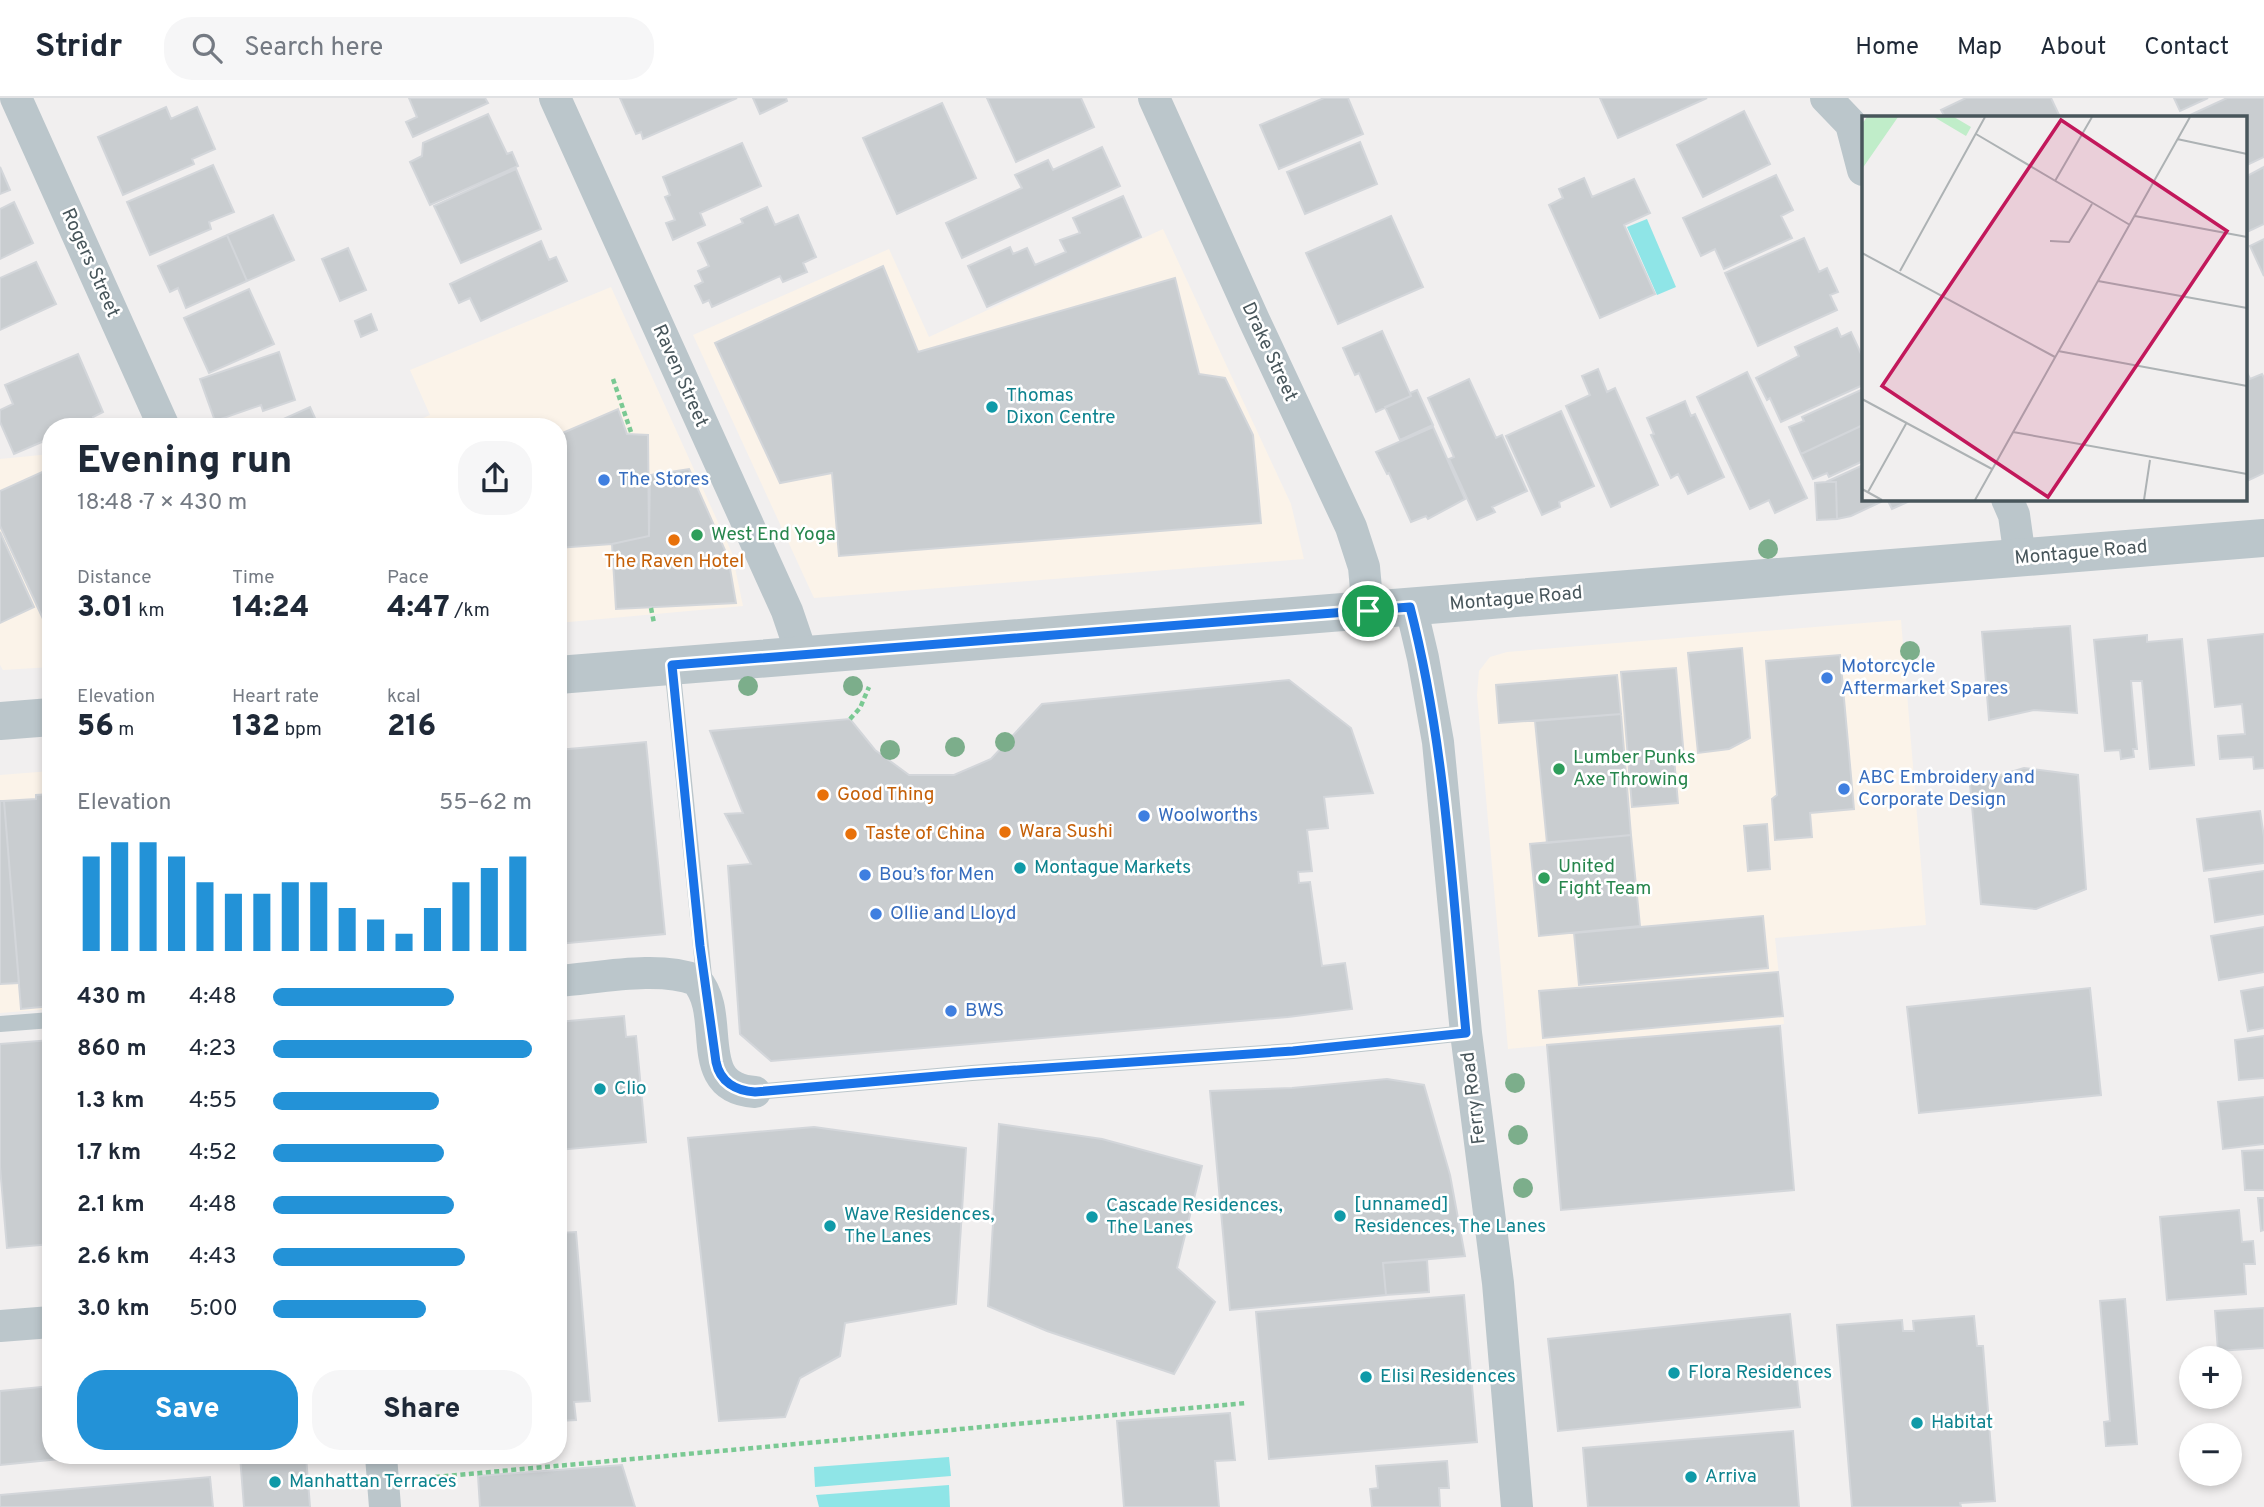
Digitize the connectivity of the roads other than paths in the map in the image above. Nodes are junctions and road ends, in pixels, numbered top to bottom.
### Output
1 (16, 98) edge
2 (555, 98) edge
3 (1154, 98) edge
4 (1826, 98) edge
5 (1862, 166) edge
6 (160, 418) edge
7 (2007, 500) edge
8 (2264, 538) edge
9 (2020, 558) junction
10 (1410, 607) junction
11 (1368, 611) junction
12 (802, 655) junction
13 (672, 665) junction
14 (567, 674) edge
15 (42, 719) edge
16 (0, 721) edge
17 (567, 980) edge
18 (705, 992) junction
19 (42, 1021) edge
20 (0, 1024) edge
21 (1466, 1033) junction
22 (755, 1092) joint
23 (42, 1323) edge
24 (0, 1326) edge
25 (382, 1464) edge
26 (385, 1507) edge
27 (1517, 1507) edge

1 - 6 street, Rogers Street
2 - 12 street, Raven Street
3 - 11 street, Drake Street
4 - 5 street
7 - 9 street
8 - 9 street, Montague Road
9 - 10 street, Montague Road
10 - 11 street, Montague Road
10 - 21 street, Ferry Road
11 - 12 street, Montague Road
12 - 13 street, Montague Road
13 - 14 street, Montague Road
13 - 18 lane
15 - 16 street
17 - 18 street
18 - 22 street
19 - 20 lane
21 - 22 lane
21 - 27 street, Ferry Road
23 - 24 street
25 - 26 street

